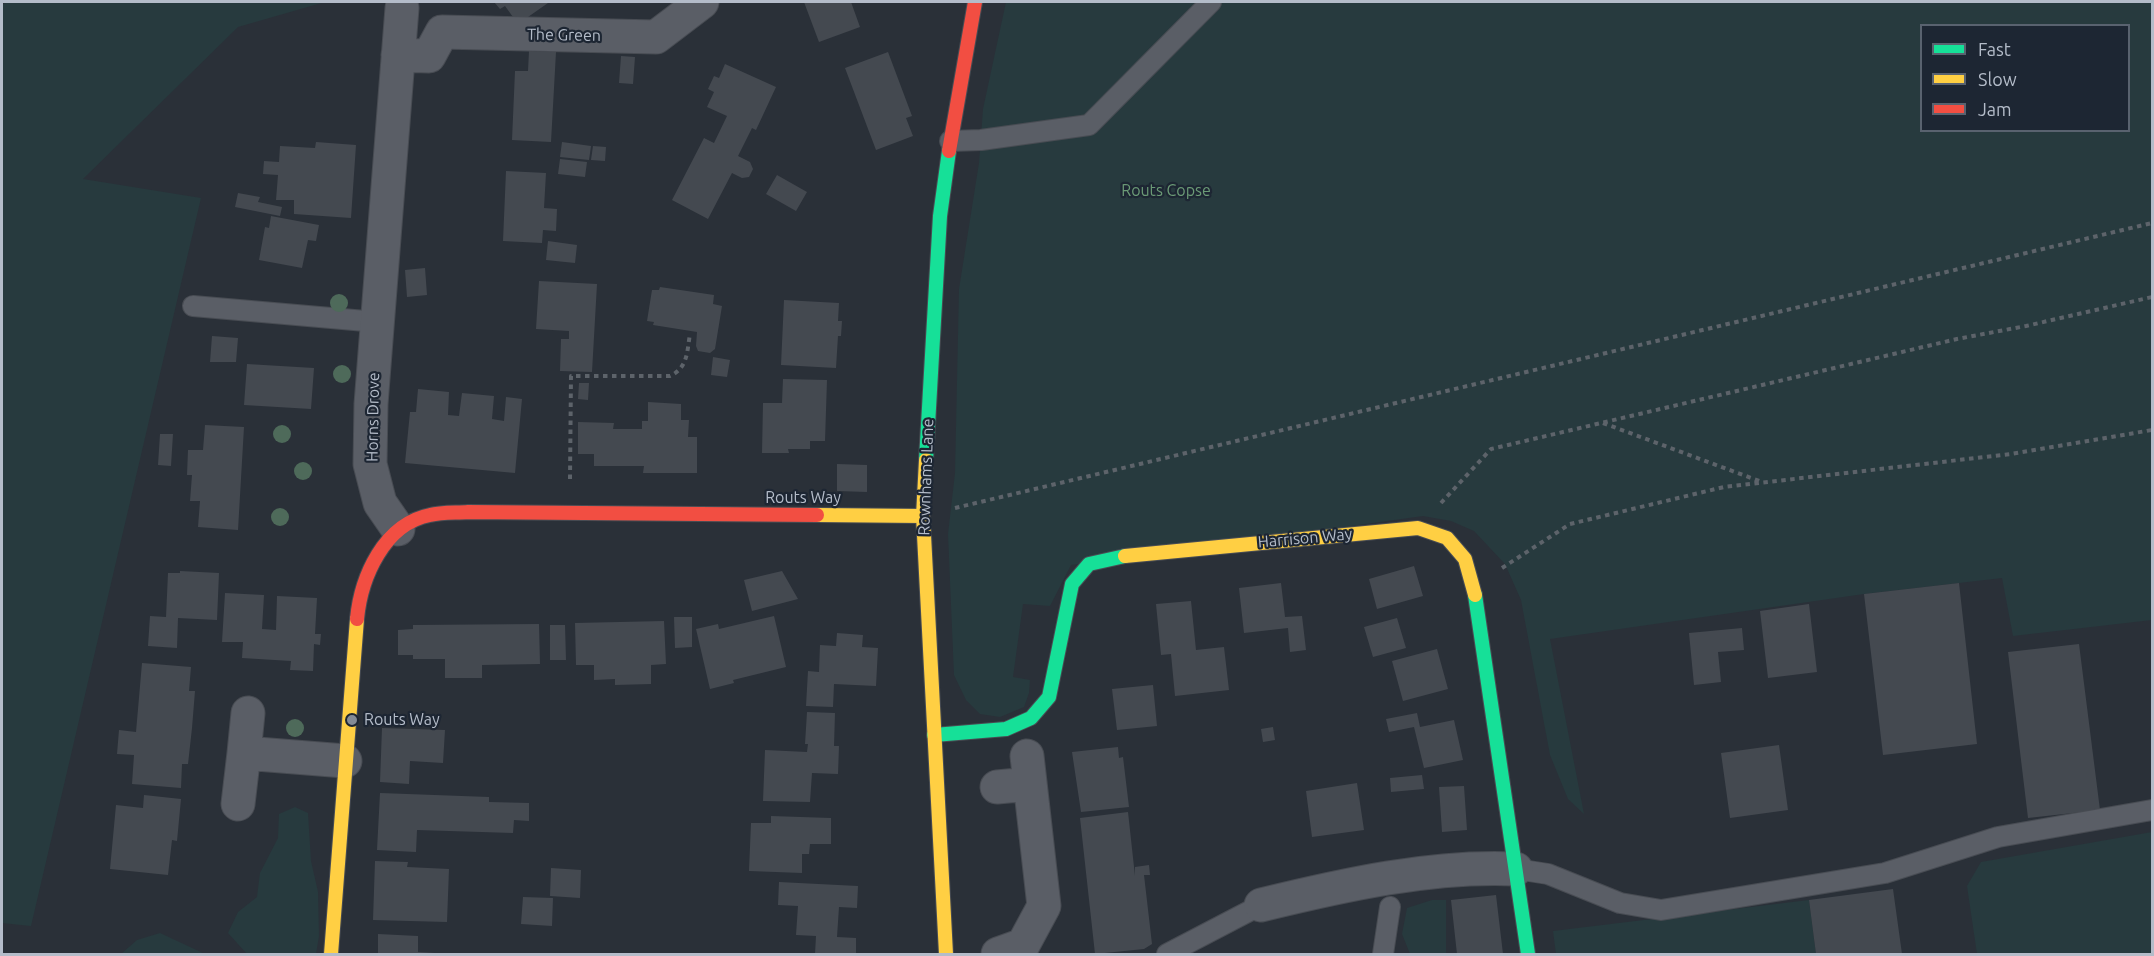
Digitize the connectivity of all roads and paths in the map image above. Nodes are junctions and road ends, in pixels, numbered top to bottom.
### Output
1 (702, 2) edge
2 (975, 2) edge
3 (1211, 2) edge
4 (402, 8) dead end
5 (413, 56) junction
6 (950, 141) junction
7 (2152, 223) edge
8 (2152, 297) edge
9 (193, 306) dead end
10 (377, 322) junction
11 (690, 334) dead end
12 (1602, 423) junction
13 (2152, 430) edge
14 (1762, 483) junction
15 (569, 513) junction
16 (923, 516) junction
17 (1418, 528) junction
18 (398, 529) junction
19 (1474, 585) junction
20 (248, 713) dead end
21 (934, 735) junction
22 (244, 753) junction
23 (345, 761) junction
24 (997, 787) dead end
25 (238, 804) dead end
26 (2152, 810) edge
27 (1516, 869) junction
28 (1262, 904) joint
29 (1390, 907) dead end
30 (331, 954) edge
31 (946, 954) edge
32 (998, 954) edge
33 (1167, 954) edge
34 (1383, 954) edge
35 (1528, 954) edge

1 - 5 street, The Green
2 - 6 street, Rownhams Lane
3 - 6 lane
4 - 5 street, Horns Drove
5 - 10 street, Horns Drove
6 - 16 street, Rownhams Lane
7 - 16 path
8 - 12 path
9 - 10 lane
10 - 18 street, Horns Drove
11 - 15 path
12 - 14 path
12 - 17 path
13 - 14 path
14 - 19 path
15 - 16 street, Routs Way
15 - 18 street, Routs Way
16 - 21 street, Rownhams Lane
17 - 19 street, Harrison Way
17 - 21 street, Harrison Way
18 - 23 street
19 - 27 street, Harrison Way
20 - 22 street
21 - 31 street, Rownhams Lane
22 - 23 street
22 - 25 street
23 - 30 street
24 - 32 street
26 - 27 lane
27 - 28 street
27 - 35 street, Harrison Way
28 - 33 lane
29 - 34 lane

